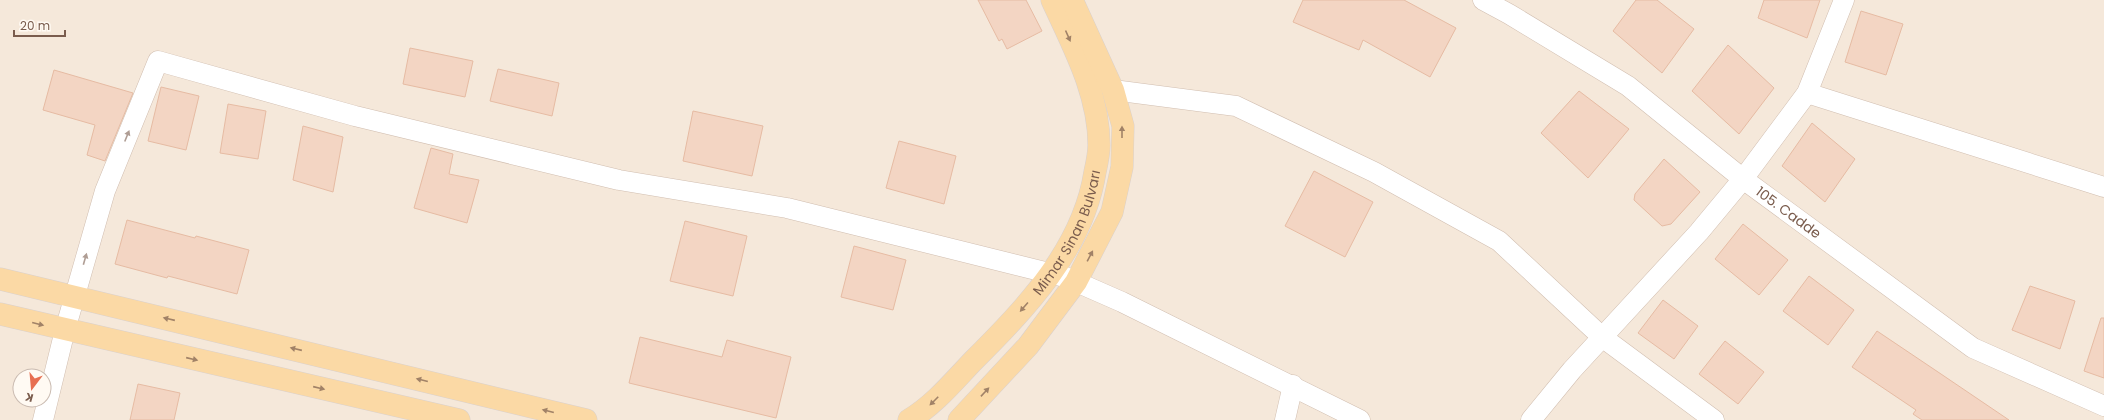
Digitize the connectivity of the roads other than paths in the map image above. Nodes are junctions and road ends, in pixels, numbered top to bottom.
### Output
1 (1052, 0) edge
2 (1072, 0) edge
3 (1483, 0) edge
4 (1844, 0) edge
5 (1113, 90) junction
6 (1807, 93) junction
7 (1743, 179) junction
8 (2104, 187) edge
9 (1053, 274) junction
10 (0, 278) edge
11 (1076, 282) junction
12 (75, 297) junction
13 (0, 314) edge
14 (64, 330) junction
15 (1602, 337) junction
16 (1293, 385) junction
17 (2104, 406) edge
18 (43, 420) edge
19 (460, 420) edge
20 (586, 420) edge
21 (909, 420) edge
22 (959, 420) edge
23 (1285, 420) edge
24 (1360, 420) edge
25 (1531, 420) edge
26 (1714, 420) edge

1 -> 9 main road, Mimar Sinan Bulvarı
2 - 5 main road, Mimar Sinan Bulvarı
3 - 7 street, 105. Cadde
4 - 6 street
11 -> 5 main road, Mimar Sinan Bulvarı
5 - 15 street
6 - 7 street
6 - 8 street
7 - 15 street
7 - 17 street, 105. Cadde
9 - 11 street
12 -> 9 street
9 -> 21 main road, Mimar Sinan Bulvarı
10 - 12 main road
11 - 16 street
22 -> 11 main road, Mimar Sinan Bulvarı
12 - 14 street
20 -> 12 main road
13 -> 14 main road
14 - 18 street
14 -> 19 main road
15 - 25 street
15 - 26 street
16 - 23 street
16 - 24 street

